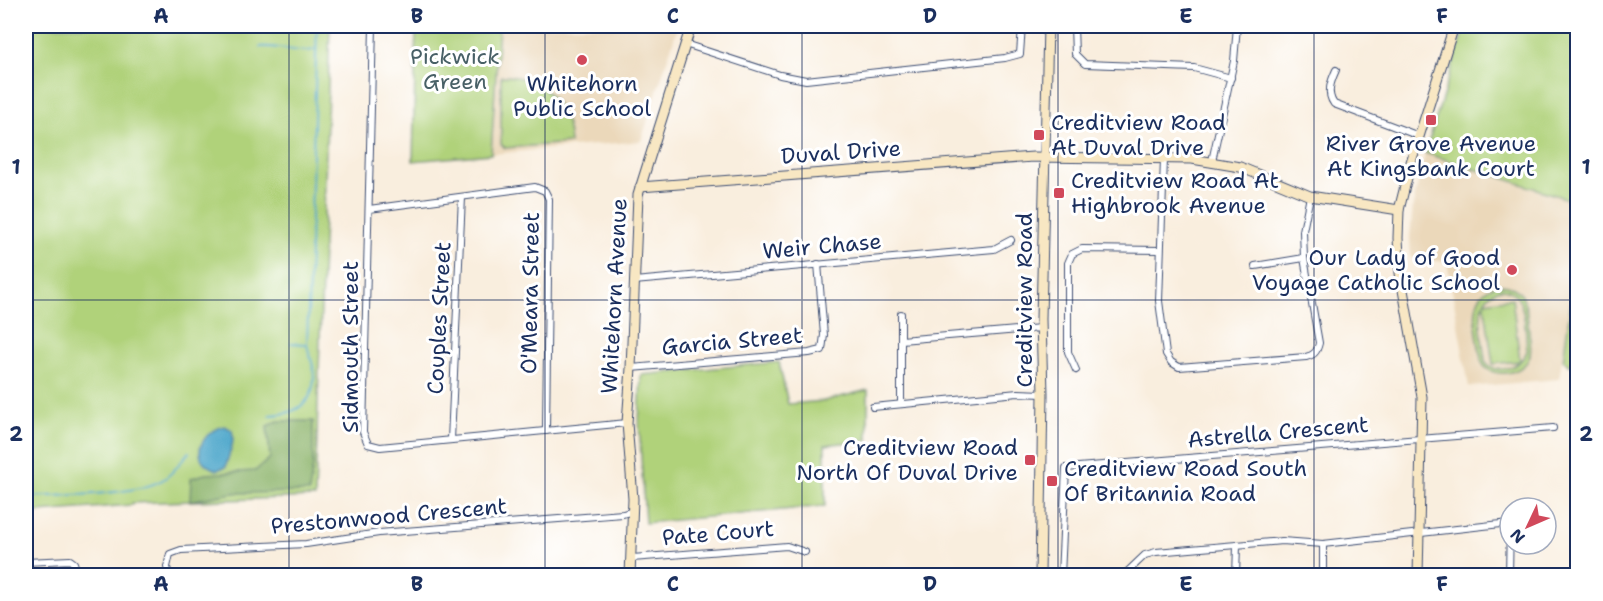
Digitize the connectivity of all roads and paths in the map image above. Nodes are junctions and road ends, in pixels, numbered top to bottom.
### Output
1 (373, 26) edge
2 (691, 26) edge
3 (1022, 26) edge
4 (1048, 26) edge
5 (1074, 26) edge
6 (1237, 26) edge
7 (1454, 26) edge
8 (685, 44) junction
9 (1336, 70) dead end
10 (1231, 78) junction
11 (1419, 136) junction
12 (1045, 156) junction
13 (1164, 159) junction
14 (1212, 161) junction
15 (640, 187) junction
16 (1310, 196) junction
17 (462, 197) junction
18 (369, 209) junction
19 (1399, 210) junction
20 (1011, 240) dead end
21 (1160, 250) junction
22 (1304, 258) junction
23 (818, 264) junction
24 (1255, 266) dead end
25 (634, 281) junction
26 (901, 314) dead end
27 (1041, 328) junction
28 (901, 340) junction
29 (631, 368) junction
30 (1076, 370) dead end
31 (1043, 394) junction
32 (901, 404) junction
33 (873, 406) dead end
34 (627, 423) junction
35 (1553, 428) dead end
36 (546, 431) junction
37 (1421, 438) junction
38 (451, 440) junction
39 (633, 511) junction
40 (1498, 524) edge
41 (1419, 534) junction
42 (1323, 544) junction
43 (1237, 545) junction
44 (805, 552) dead end
45 (1509, 556) edge
46 (632, 558) junction
47 (26, 562) edge
48 (78, 576) edge
49 (169, 576) edge
50 (630, 576) edge
51 (1040, 576) edge
52 (1061, 576) edge
53 (1122, 576) edge
54 (1236, 576) edge
55 (1323, 576) edge
56 (1418, 576) edge
57 (1509, 576) edge

1 - 18 street, Sidmouth Street
2 - 8 street, Whitehorn Avenue
3 - 8 street
4 - 12 street, Creditview Road
5 - 10 street
6 - 10 street
7 - 11 street
8 - 15 street, Whitehorn Avenue
9 - 11 street
10 - 14 street
11 - 19 street
12 - 13 street, Duval Drive
12 - 15 street, Duval Drive
12 - 27 street, Creditview Road
13 - 14 street, Duval Drive
13 - 21 street
14 - 16 street, Duval Drive
15 - 25 street, Whitehorn Avenue
16 - 19 street, Duval Drive
16 - 22 street
17 - 18 street, O'Meara Street
17 - 36 street, O'Meara Street
17 - 38 street, Couples Street
18 - 38 street, Sidmouth Street
19 - 37 street
20 - 23 street, Weir Chase
21 - 22 street
21 - 30 street
22 - 24 street
23 - 25 street, Weir Chase
23 - 29 street, Garcia Street
25 - 29 street, Whitehorn Avenue
26 - 28 street
27 - 28 street
27 - 31 street, Creditview Road
28 - 32 street
29 - 34 street, Whitehorn Avenue
31 - 32 street
31 - 51 street, Creditview Road
32 - 33 street
34 - 36 street, Sidmouth Street
34 - 39 street, Whitehorn Avenue
35 - 37 street
36 - 38 street, Sidmouth Street
37 - 41 street
37 - 52 street, Astrella Crescent
39 - 46 street, Whitehorn Avenue
39 - 49 street, Prestonwood Crescent
40 - 41 street
41 - 42 street
41 - 56 street
42 - 43 street
42 - 55 street
43 - 53 street
43 - 54 street
44 - 46 street, Pate Court
45 - 57 street
46 - 50 street, Whitehorn Avenue
47 - 48 street

